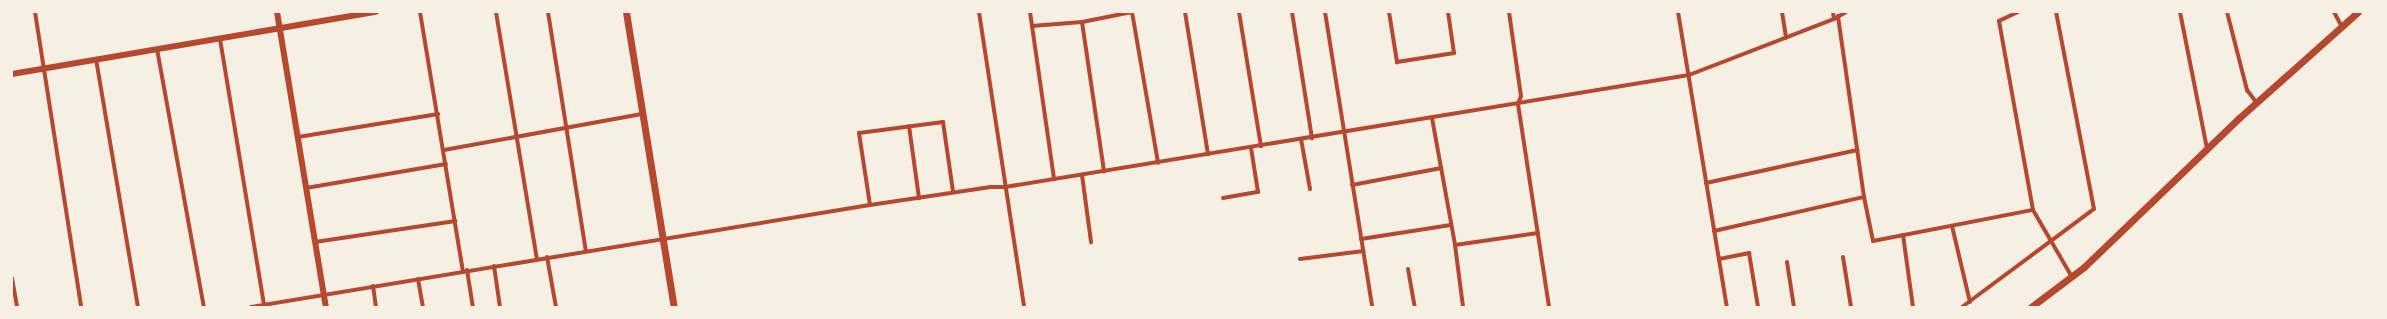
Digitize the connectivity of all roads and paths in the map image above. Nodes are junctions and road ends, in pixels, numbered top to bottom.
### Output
1 (35, 12) edge
2 (278, 12) edge
3 (376, 12) edge
4 (420, 12) edge
5 (496, 12) edge
6 (548, 12) edge
7 (626, 12) edge
8 (979, 12) edge
9 (1030, 12) edge
10 (1132, 12) edge
11 (1185, 12) edge
12 (1239, 12) edge
13 (1292, 12) edge
14 (1325, 12) edge
15 (1389, 12) edge
16 (1448, 12) edge
17 (1509, 12) edge
18 (1678, 12) edge
19 (1782, 12) edge
20 (1833, 12) edge
21 (1846, 12) edge
22 (2018, 12) edge
23 (2056, 12) edge
24 (2180, 12) edge
25 (2228, 12) edge
26 (2334, 12) edge
27 (2358, 12) edge
28 (1836, 18) junction
29 (1082, 22) junction
30 (1032, 26) junction
31 (2342, 27) junction
32 (281, 28) junction
33 (1786, 38) junction
34 (220, 39) junction
35 (157, 49) junction
36 (96, 59) junction
37 (44, 69) junction
38 (12, 74) edge
39 (1689, 75) junction
40 (2256, 102) junction
41 (1518, 104) junction
42 (438, 114) junction
43 (642, 114) junction
44 (1432, 118) junction
45 (909, 126) junction
46 (567, 128) junction
47 (1343, 133) junction
48 (298, 137) junction
49 (516, 138) junction
50 (1312, 138) junction
51 (1301, 139) junction
52 (1261, 146) junction
53 (1251, 148) junction
54 (2207, 148) junction
55 (444, 150) junction
56 (1857, 150) junction
57 (1208, 154) junction
58 (1158, 163) junction
59 (446, 164) junction
60 (1441, 168) junction
61 (1104, 171) junction
62 (1082, 175) junction
63 (1054, 179) junction
64 (1706, 183) junction
65 (1352, 186) junction
66 (1005, 187) junction
67 (306, 188) junction
68 (1310, 189) dead end
69 (954, 192) junction
70 (1864, 197) junction
71 (919, 198) junction
72 (1223, 198) dead end
73 (870, 205) junction
74 (2032, 210) junction
75 (455, 221) junction
76 (1451, 225) junction
77 (1952, 226) junction
78 (1714, 230) junction
79 (1538, 233) junction
80 (1903, 235) junction
81 (663, 239) junction
82 (1361, 239) junction
83 (315, 242) junction
84 (1091, 242) dead end
85 (2050, 242) junction
86 (1455, 245) junction
87 (586, 251) junction
88 (1363, 251) junction
89 (548, 257) junction
90 (1843, 257) dead end
91 (537, 259) junction
92 (1300, 259) dead end
93 (1719, 259) junction
94 (1787, 262) dead end
95 (494, 266) junction
96 (1408, 269) dead end
97 (465, 271) junction
98 (2072, 277) junction
99 (12, 278) edge
100 (418, 279) junction
101 (372, 286) junction
102 (324, 294) junction
103 (1970, 302) junction
104 (267, 305) edge
105 (17, 307) edge
106 (81, 307) edge
107 (138, 307) edge
108 (204, 307) edge
109 (251, 307) edge
110 (326, 307) edge
111 (376, 307) edge
112 (422, 307) edge
113 (473, 307) edge
114 (500, 307) edge
115 (556, 307) edge
116 (674, 307) edge
117 (1024, 307) edge
118 (1372, 307) edge
119 (1415, 307) edge
120 (1463, 307) edge
121 (1549, 307) edge
122 (1727, 307) edge
123 (1758, 307) edge
124 (1794, 307) edge
125 (1851, 307) edge
126 (1913, 307) edge
127 (1962, 307) edge
128 (2031, 307) edge

1 - 37 street
2 - 32 street
3 - 32 street
4 - 42 street
5 - 49 street
6 - 46 street
7 - 43 main road
8 - 66 street
9 - 30 street
10 - 29 street
10 - 58 street
11 - 57 street
12 - 52 street
13 - 50 street
14 - 47 street
15 - 16 street
17 - 41 street
18 - 39 street
19 - 33 street
20 - 28 street
21 - 28 street
22 - 74 street
23 - 85 street
24 - 54 street
25 - 40 street
26 - 31 street
27 - 31 main road
28 - 33 street
28 - 56 street
29 - 30 street
29 - 61 street
30 - 63 street
31 - 40 main road
32 - 34 street
32 - 48 street
33 - 39 street
34 - 35 street
34 - 104 street
35 - 36 street
35 - 108 street
36 - 37 street
36 - 107 street
37 - 38 street
37 - 106 street
39 - 41 street
39 - 64 street
40 - 54 main road
41 - 44 street
41 - 79 street
42 - 48 street
42 - 55 street
43 - 46 street
43 - 81 main road
44 - 47 street
44 - 60 street
45 - 69 street
45 - 71 street
45 - 73 street
46 - 49 street
46 - 87 street
47 - 50 street
47 - 65 street
48 - 67 street
49 - 55 street
49 - 91 street
50 - 51 street
51 - 52 street
51 - 68 street
52 - 53 street
53 - 57 street
53 - 72 street
54 - 98 main road
55 - 59 street
56 - 64 street
56 - 70 street
57 - 58 street
58 - 61 street
59 - 67 street
59 - 75 street
60 - 65 street
60 - 76 street
61 - 62 street
62 - 63 street
62 - 84 street
63 - 66 street
64 - 78 street
65 - 82 street
66 - 69 street
66 - 117 street
67 - 83 street
69 - 71 street
70 - 78 street
70 - 80 street
71 - 73 street
73 - 81 street
74 - 77 street
74 - 85 street
75 - 83 street
75 - 97 street
76 - 82 street
76 - 86 street
77 - 80 street
77 - 103 street
78 - 93 street
79 - 86 street
79 - 121 street
80 - 126 street
81 - 87 street
81 - 116 main road
82 - 88 street
83 - 102 street
85 - 98 street
85 - 103 street
86 - 120 street
87 - 89 street
88 - 92 street
88 - 118 street
89 - 91 street
89 - 115 street
90 - 125 street
91 - 95 street
93 - 122 street
93 - 123 street
94 - 124 street
95 - 97 street
95 - 114 street
96 - 119 street
97 - 100 street
97 - 113 street
98 - 128 main road
99 - 105 street
100 - 101 street
100 - 112 street
101 - 102 street
101 - 111 street
102 - 104 street
102 - 110 street
103 - 127 street
104 - 109 street

